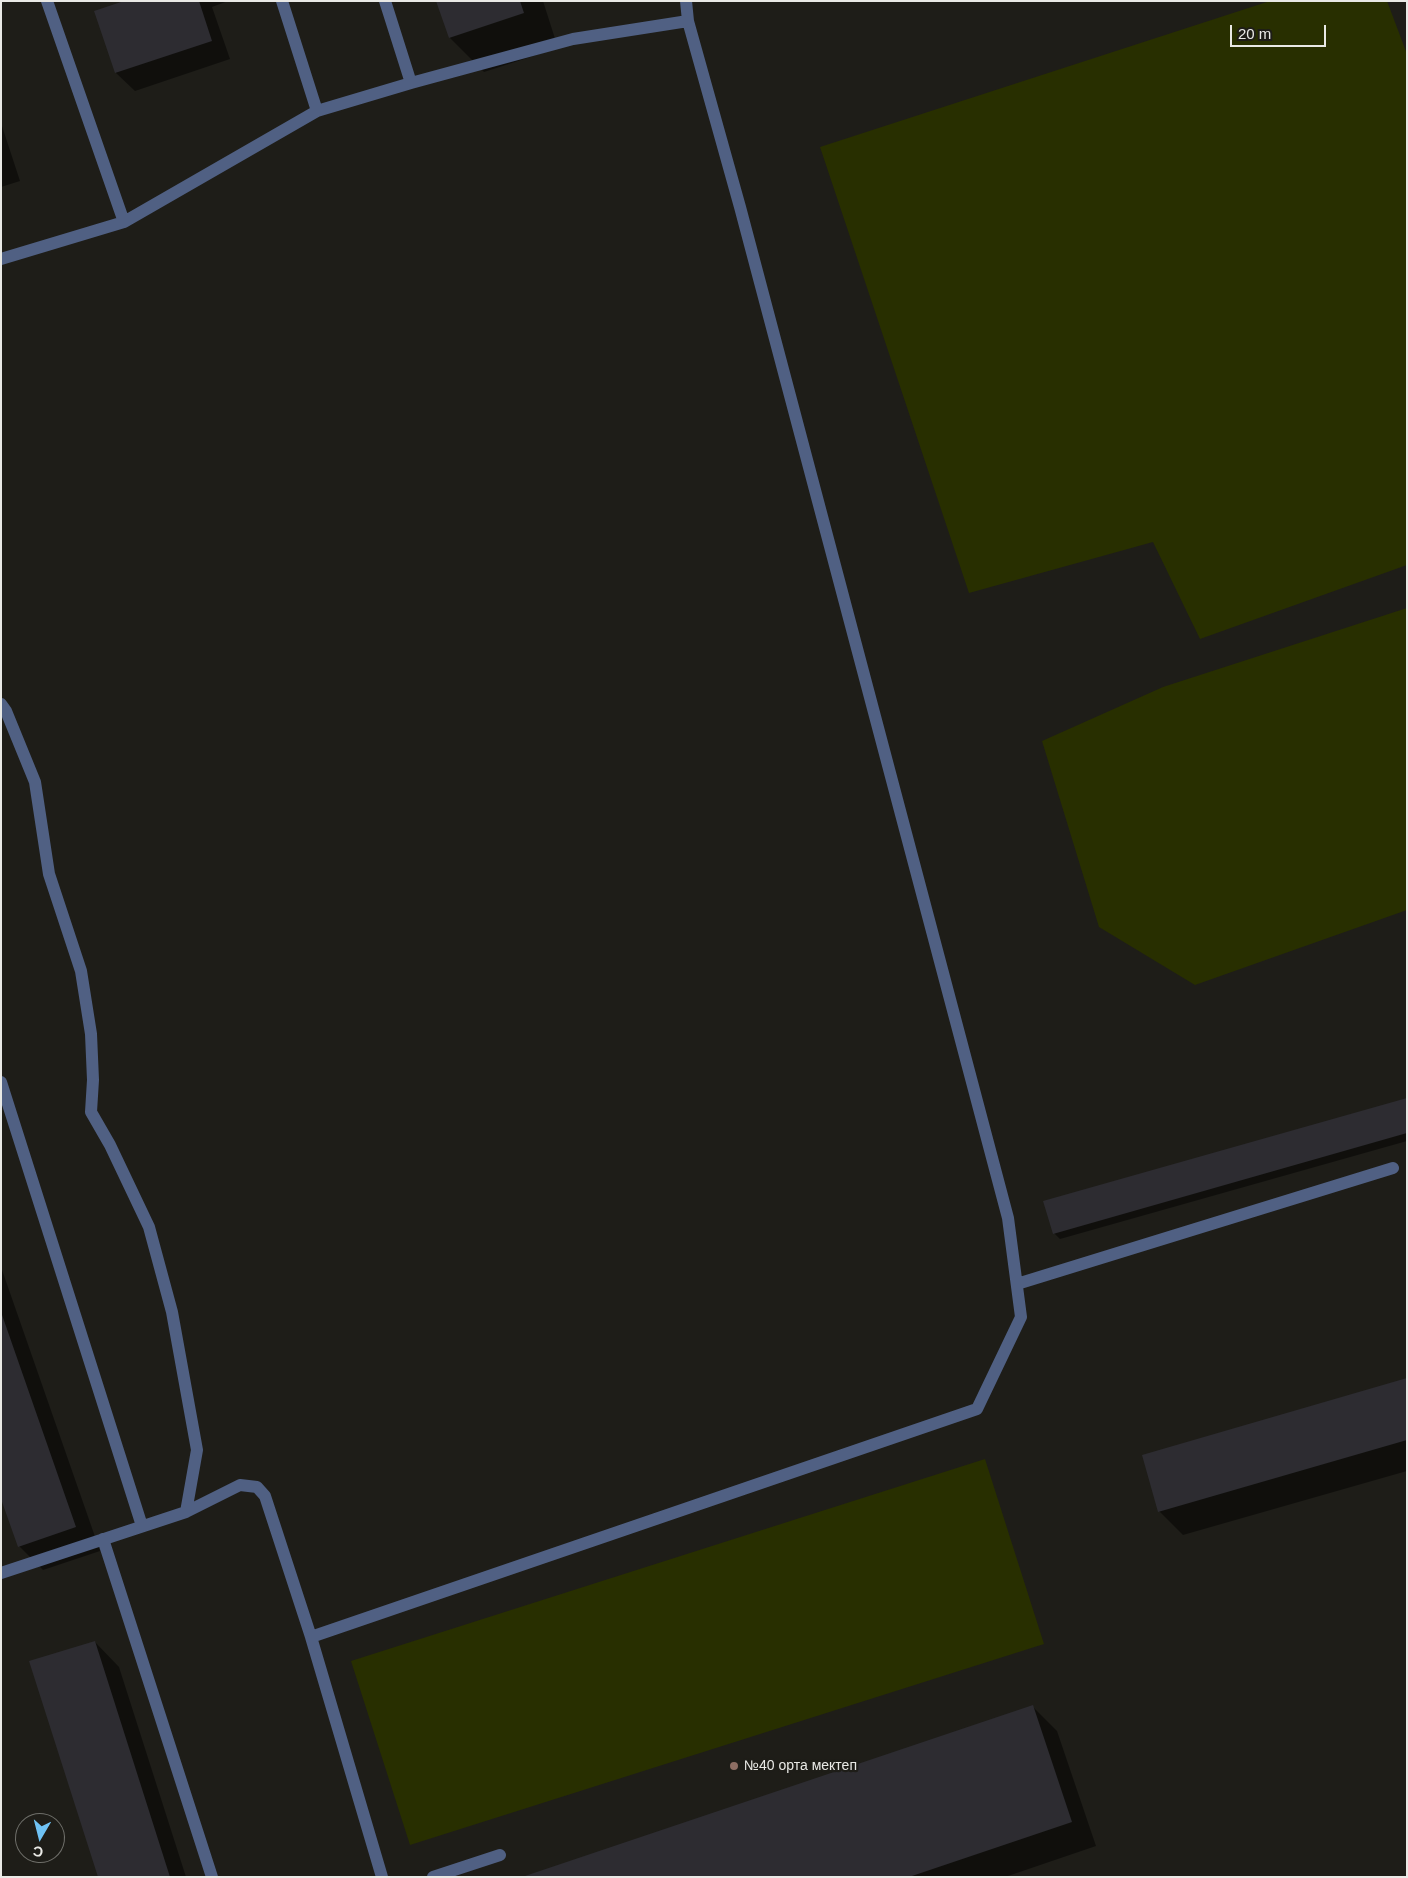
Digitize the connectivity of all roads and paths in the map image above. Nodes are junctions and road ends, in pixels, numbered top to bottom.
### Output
1 (47, 1) edge
2 (282, 1) edge
3 (385, 1) edge
4 (686, 1) edge
5 (692, 1) edge
6 (688, 22) junction
7 (410, 83) junction
8 (317, 111) junction
9 (124, 222) junction
10 (1, 259) edge
11 (1, 704) edge
12 (1, 1082) edge
13 (1393, 1168) dead end
14 (1017, 1284) junction
15 (186, 1512) junction
16 (142, 1526) junction
17 (103, 1539) junction
18 (1, 1572) edge
19 (311, 1637) junction
20 (500, 1855) dead end
21 (212, 1877) edge
22 (382, 1877) edge
23 (433, 1877) edge

1 - 9 lane
2 - 8 lane
3 - 7 lane
4 - 6 lane
5 - 6 lane
6 - 7 lane
6 - 14 lane
7 - 8 lane
8 - 9 lane
9 - 10 lane
11 - 15 lane
12 - 16 lane
13 - 14 lane
14 - 19 lane
15 - 16 lane
15 - 19 lane
16 - 17 lane
17 - 18 lane
17 - 21 lane
19 - 22 lane
20 - 23 lane

